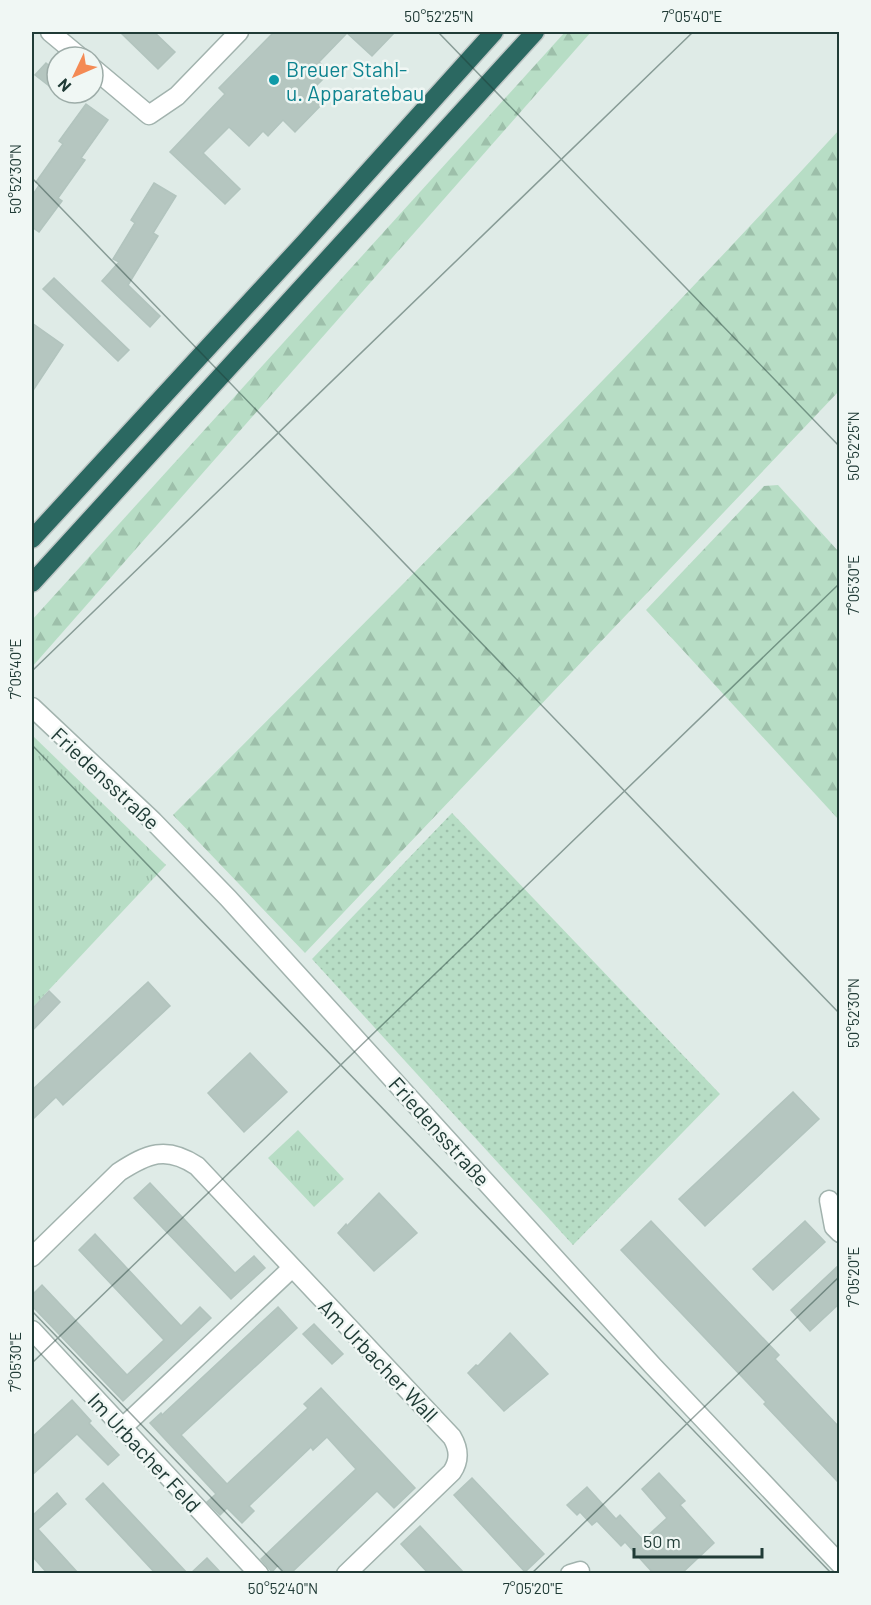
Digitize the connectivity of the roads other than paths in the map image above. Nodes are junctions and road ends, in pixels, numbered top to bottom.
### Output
1 (50, 32) edge
2 (239, 32) edge
3 (494, 32) edge
4 (535, 32) edge
5 (66, 45) edge
6 (105, 78) edge
7 (32, 539) edge
8 (32, 583) edge
9 (32, 707) edge
10 (829, 1200) dead end
11 (840, 1233) edge
12 (32, 1257) edge
13 (292, 1268) junction
14 (32, 1330) edge
15 (122, 1428) junction
16 (840, 1564) edge
17 (259, 1574) edge
18 (346, 1574) edge

1 - 5 street
2 - 6 street
3 - 7 highway
4 - 8 highway
9 - 16 street, Friedensstraße
10 - 11 street
12 - 13 street, Am Urbacher Wall
13 - 15 street
13 - 18 street, Am Urbacher Wall
14 - 15 street, Im Urbacher Feld
15 - 17 street, Im Urbacher Feld

